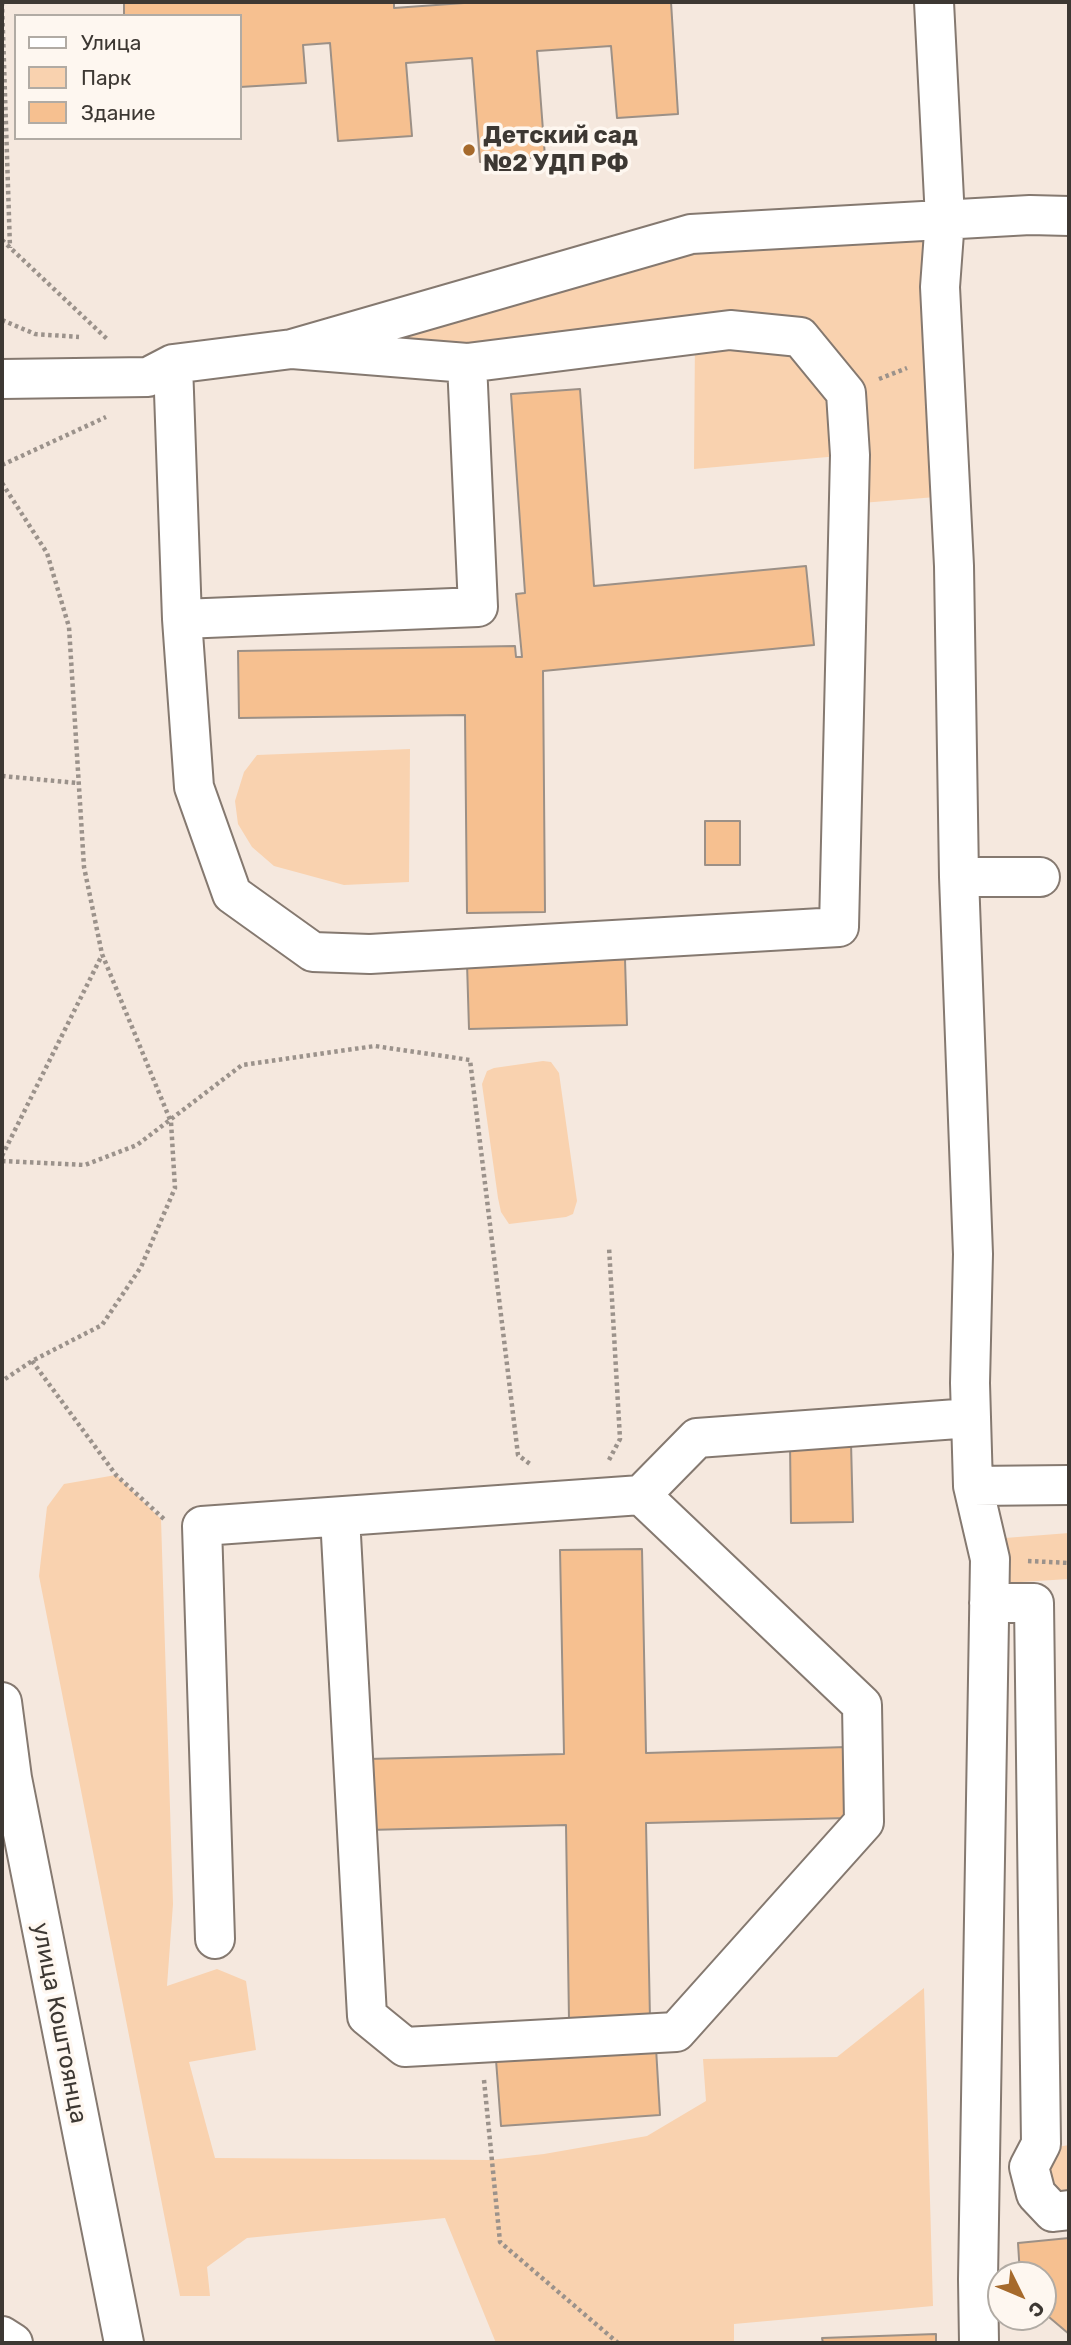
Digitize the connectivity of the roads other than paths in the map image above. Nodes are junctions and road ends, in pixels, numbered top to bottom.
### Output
1 (934, 2) edge
2 (1069, 216) edge
3 (945, 219) junction
4 (292, 349) junction
5 (467, 363) junction
6 (160, 370) junction
7 (2, 379) edge
8 (182, 619) junction
9 (959, 877) junction
10 (1040, 877) dead end
11 (971, 1418) junction
12 (1069, 1485) edge
13 (973, 1486) junction
14 (641, 1495) junction
15 (340, 1517) junction
16 (989, 1603) junction
17 (2, 1702) edge
18 (215, 1939) dead end
19 (1069, 2210) edge
20 (2, 2336) edge
21 (13, 2343) edge
22 (124, 2343) edge
23 (979, 2343) edge

1 - 3 street
2 - 3 street
3 - 4 street
3 - 9 street
4 - 5 street
4 - 6 street
5 - 8 street
5 - 8 street
6 - 7 street
6 - 8 street
9 - 10 street
9 - 11 street
11 - 13 street
11 - 14 street
12 - 13 street
13 - 16 street
14 - 15 street
14 - 15 street
15 - 18 street
16 - 19 street
16 - 23 street
17 - 22 street, улица Коштоянца
20 - 21 street

